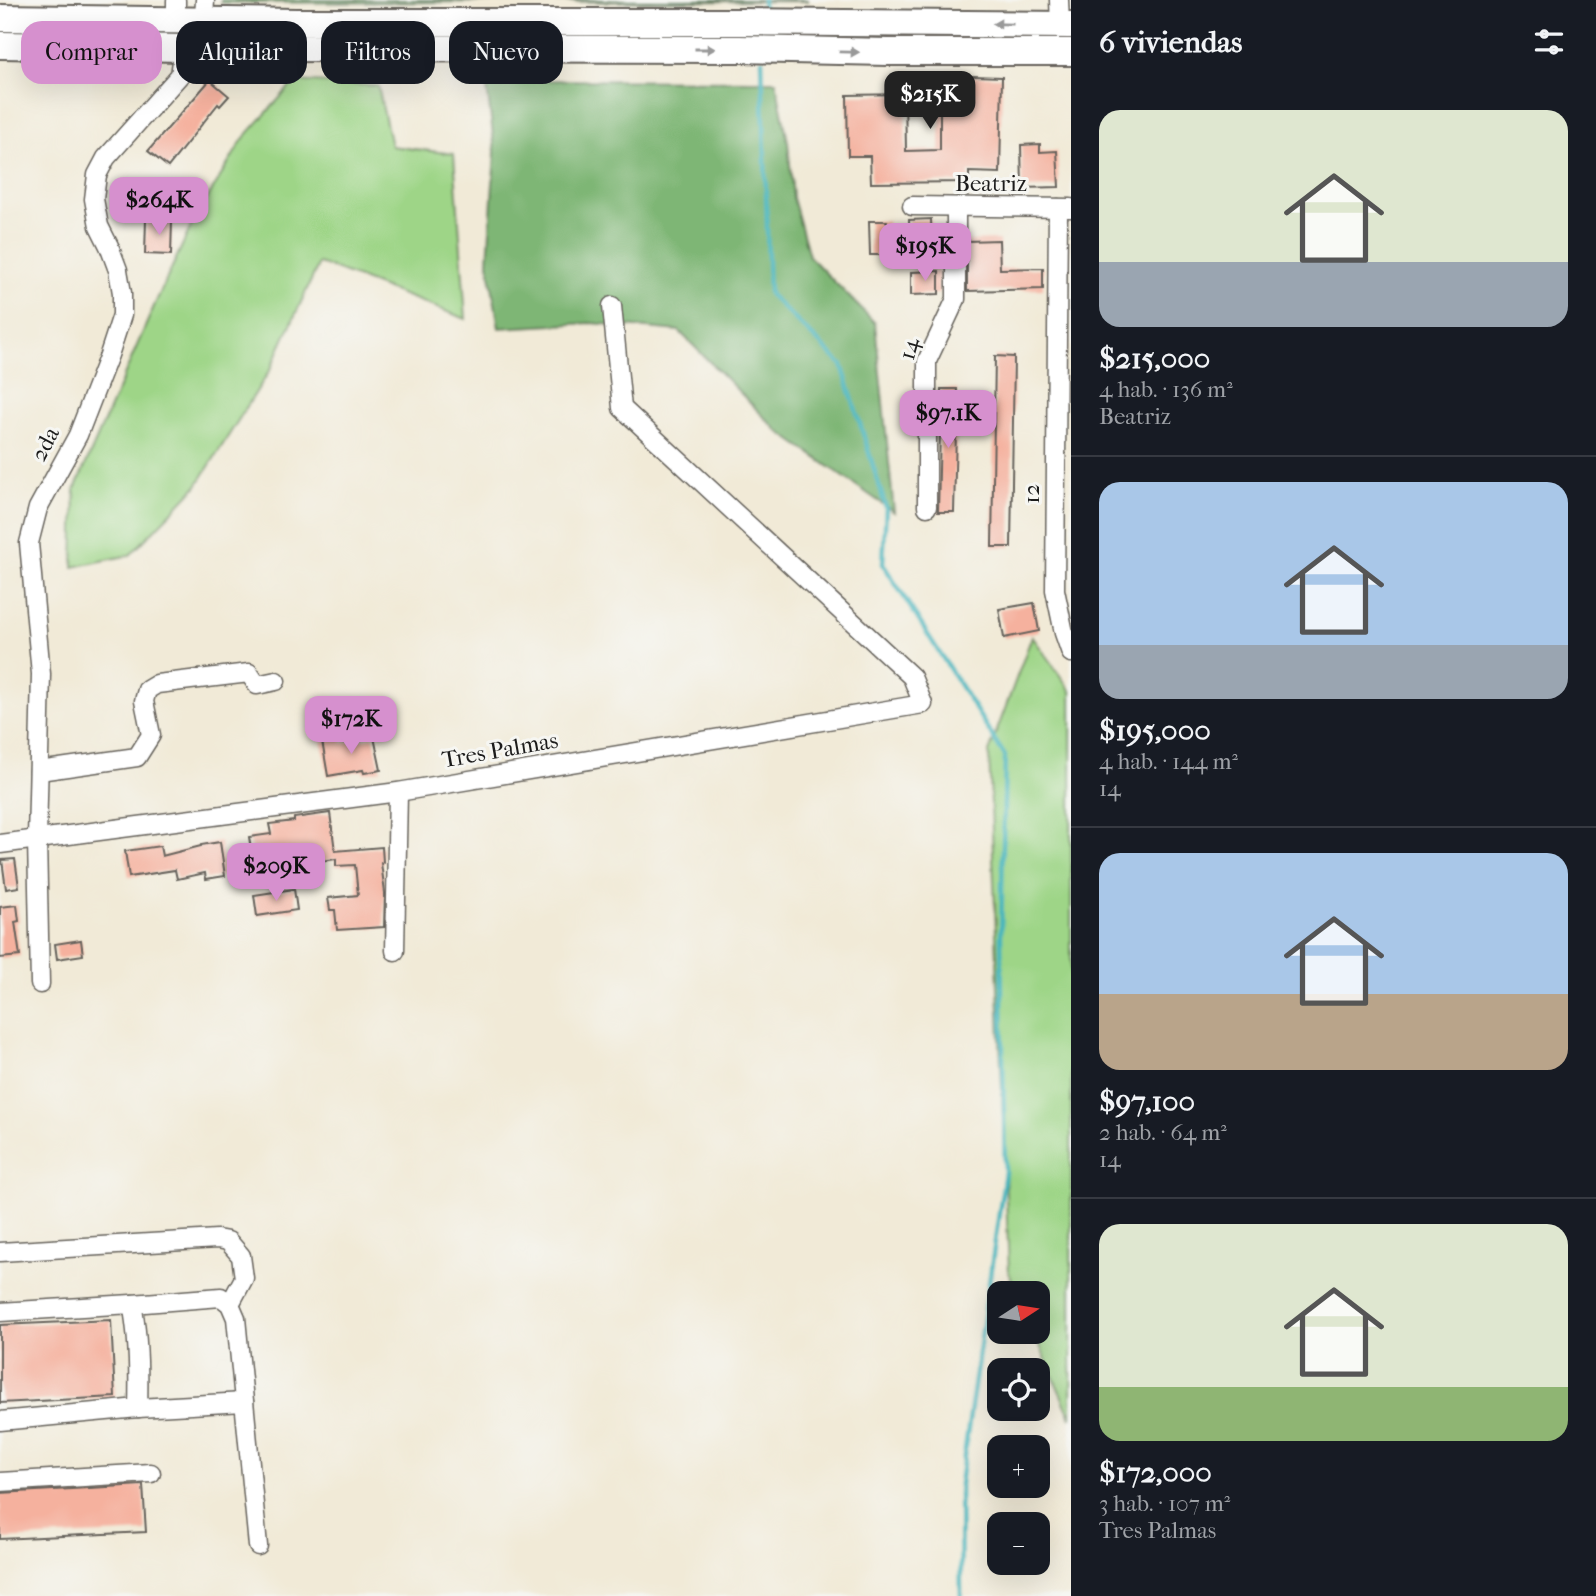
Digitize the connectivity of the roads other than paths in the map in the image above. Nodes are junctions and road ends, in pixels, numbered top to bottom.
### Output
1 (176, 10) edge
2 (205, 10) edge
3 (1063, 17) edge
4 (0, 18) edge
5 (0, 45) edge
6 (176, 48) edge
7 (307, 48) edge
8 (1071, 52) edge
9 (176, 79) edge
10 (912, 206) dead end
11 (956, 208) junction
12 (1065, 208) edge
13 (612, 306) dead end
14 (927, 507) dead end
15 (1071, 653) edge
16 (276, 681) dead end
17 (39, 771) junction
18 (398, 792) junction
19 (37, 839) junction
20 (0, 844) edge
21 (395, 951) dead end
22 (40, 984) dead end
23 (0, 1252) edge
24 (132, 1304) junction
25 (230, 1304) junction
26 (0, 1312) edge
27 (244, 1402) junction
28 (138, 1408) junction
29 (0, 1421) edge
30 (151, 1473) dead end
31 (0, 1482) edge
32 (258, 1546) dead end

1 - 2 highway
1 - 4 highway
3 -> 2 highway
5 - 6 highway
7 -> 8 highway
9 - 17 street, 2da
10 - 11 street, Beatriz
11 - 12 street, Beatriz
11 - 14 street, 14
12 - 15 street, 12
13 - 18 street, Tres Palmas
16 - 17 street
17 - 19 street, 2da
18 - 19 street, Tres Palmas
18 - 21 street
19 - 20 street, Tres Palmas
19 - 22 street, 2da
23 - 25 street
24 - 25 street
24 - 26 street
24 - 28 street
25 - 27 street
27 - 28 street
27 - 32 street
28 - 29 street
30 - 31 street

